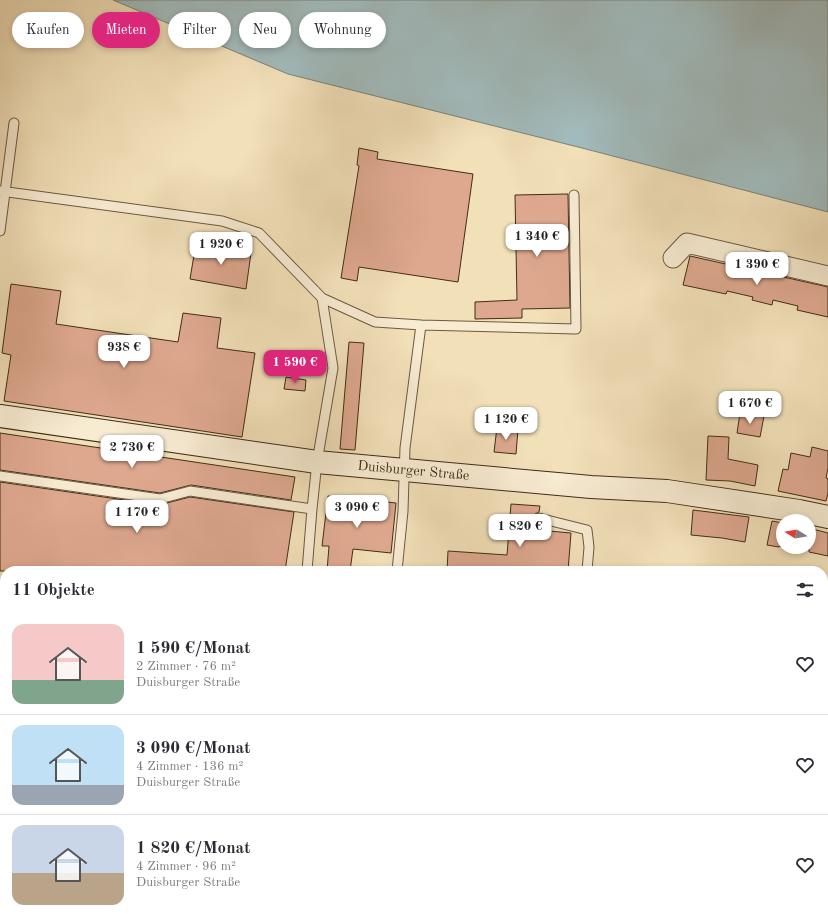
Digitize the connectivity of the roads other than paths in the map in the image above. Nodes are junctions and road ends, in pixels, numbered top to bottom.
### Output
1 (14, 123) dead end
2 (2, 191) edge
3 (574, 195) dead end
4 (0, 231) edge
5 (673, 258) dead end
6 (828, 276) edge
7 (322, 298) junction
8 (421, 325) junction
9 (0, 416) edge
10 (317, 462) junction
11 (405, 470) junction
12 (0, 476) edge
13 (312, 509) junction
14 (828, 517) edge
15 (539, 518) dead end
16 (307, 566) edge
17 (397, 566) edge
18 (587, 566) edge

1 - 2 lane
2 - 4 lane
2 - 7 lane
3 - 8 lane
5 - 6 street
7 - 8 lane
7 - 10 lane
8 - 11 lane
9 - 10 main road, Duisburger Straße
10 - 11 main road, Duisburger Straße
10 - 13 lane
11 - 14 main road, Duisburger Straße
11 - 17 lane
12 - 13 lane
13 - 16 lane
15 - 18 lane

